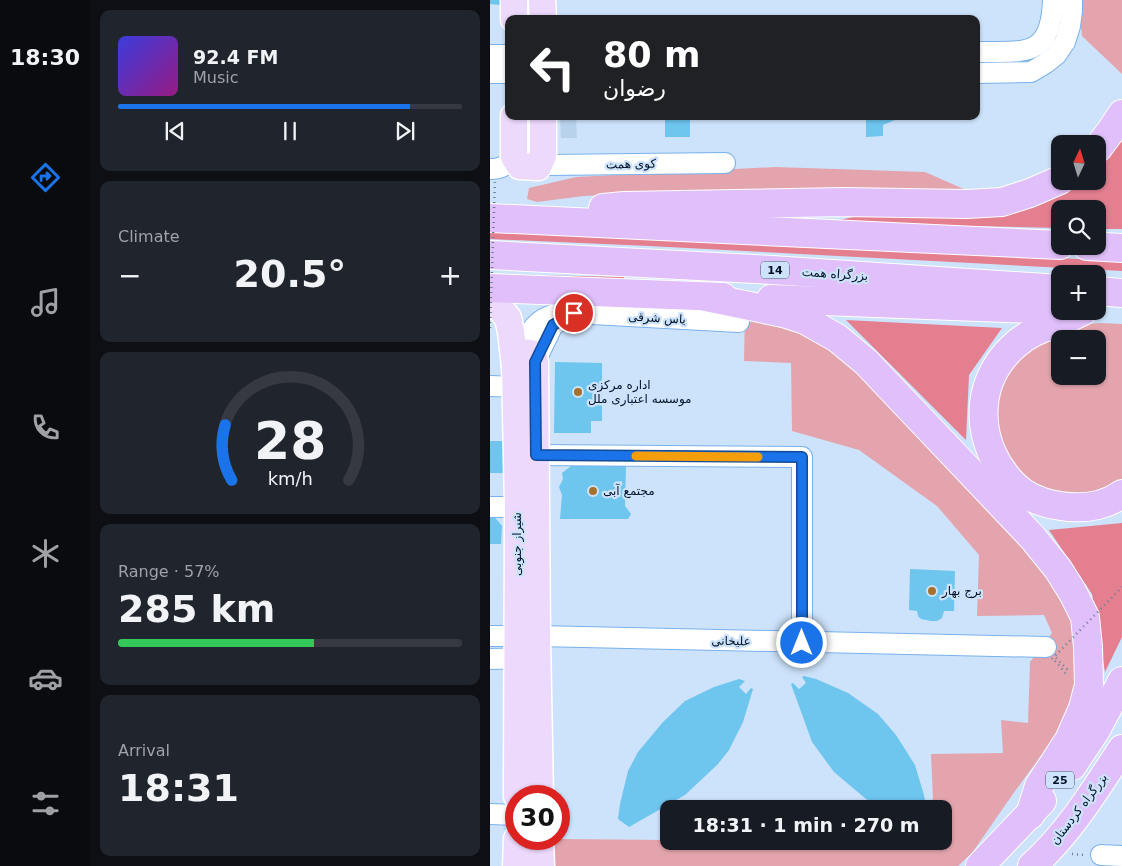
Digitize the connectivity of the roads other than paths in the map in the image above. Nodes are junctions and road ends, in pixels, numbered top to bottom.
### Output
1 (514, 0) edge
2 (542, 0) edge
3 (1053, 0) edge
4 (1072, 0) edge
5 (514, 15) edge
6 (542, 15) edge
7 (1029, 50) junction
8 (980, 52) edge
9 (490, 55) edge
10 (505, 55) edge
11 (1038, 68) junction
12 (490, 73) edge
13 (505, 73) edge
14 (980, 73) edge
15 (1122, 114) edge
16 (514, 120) edge
17 (543, 120) edge
18 (1106, 137) edge
19 (543, 156) junction
20 (514, 157) junction
21 (725, 162) dead end
22 (493, 174) edge
23 (1051, 184) edge
24 (503, 219) edge
25 (1051, 245) edge
26 (1106, 247) edge
27 (1122, 248) edge
28 (490, 255) edge
29 (490, 288) edge
30 (1051, 288) edge
31 (1106, 292) edge
32 (1122, 293) edge
33 (706, 297) junction
34 (490, 300) edge
35 (1051, 310) edge
36 (1106, 311) edge
37 (1122, 312) edge
38 (1062, 320) edge
39 (739, 322) dead end
40 (521, 368) junction
41 (490, 386) edge
42 (536, 455) junction
43 (1122, 494) edge
44 (490, 507) edge
45 (518, 508) junction
46 (490, 636) edge
47 (802, 643) junction
48 (527, 647) junction
49 (1049, 653) road end
50 (490, 658) edge
51 (1122, 681) edge
52 (1122, 749) edge
53 (1122, 784) edge
54 (518, 785) edge
55 (539, 785) edge
56 (1089, 800) junction
57 (490, 814) edge
58 (505, 814) edge
59 (1030, 815) junction
60 (516, 850) edge
61 (540, 850) edge
62 (1101, 855) dead end
63 (1122, 856) edge
64 (516, 866) edge
65 (540, 866) edge
66 (980, 866) edge
67 (1032, 866) edge

1 - 5 main road
2 - 6 main road
3 - 7 street
4 - 11 street
7 - 8 street
7 - 11 street
9 - 10 street
11 - 14 street
12 - 13 street
15 - 18 highway
16 - 20 main road
17 - 19 main road
19 - 20 main road
19 - 21 street, کوی همت
20 - 22 street
23 - 24 highway
24 - 25 highway
26 - 27 highway
28 - 30 highway, بزرگراه همت / 14
29 - 33 highway
31 - 32 highway
33 - 35 highway
33 - 59 highway
34 - 40 main road, شیراز جنوبی
36 - 37 highway
38 - 43 highway
39 - 40 street, یاس شرقی
40 - 41 street
40 - 42 main road, شیراز جنوبی
40 - 45 main road, شیراز جنوبی
42 - 47 street
42 - 48 main road, شیراز جنوبی
44 - 45 street
45 - 48 main road, شیراز جنوبی
46 - 48 street
47 - 48 street, علیخانی
47 - 49 street, علیخانی
48 - 50 street
48 - 54 main road, شیراز جنوبی
48 - 55 main road, شیراز جنوبی
51 - 59 highway, 25
52 - 56 highway, بزرگراه کردستان
53 - 56 highway
56 - 67 highway, بزرگراه کردستان
57 - 58 street
59 - 66 highway, 25
60 - 64 main road
61 - 65 main road
62 - 63 street

